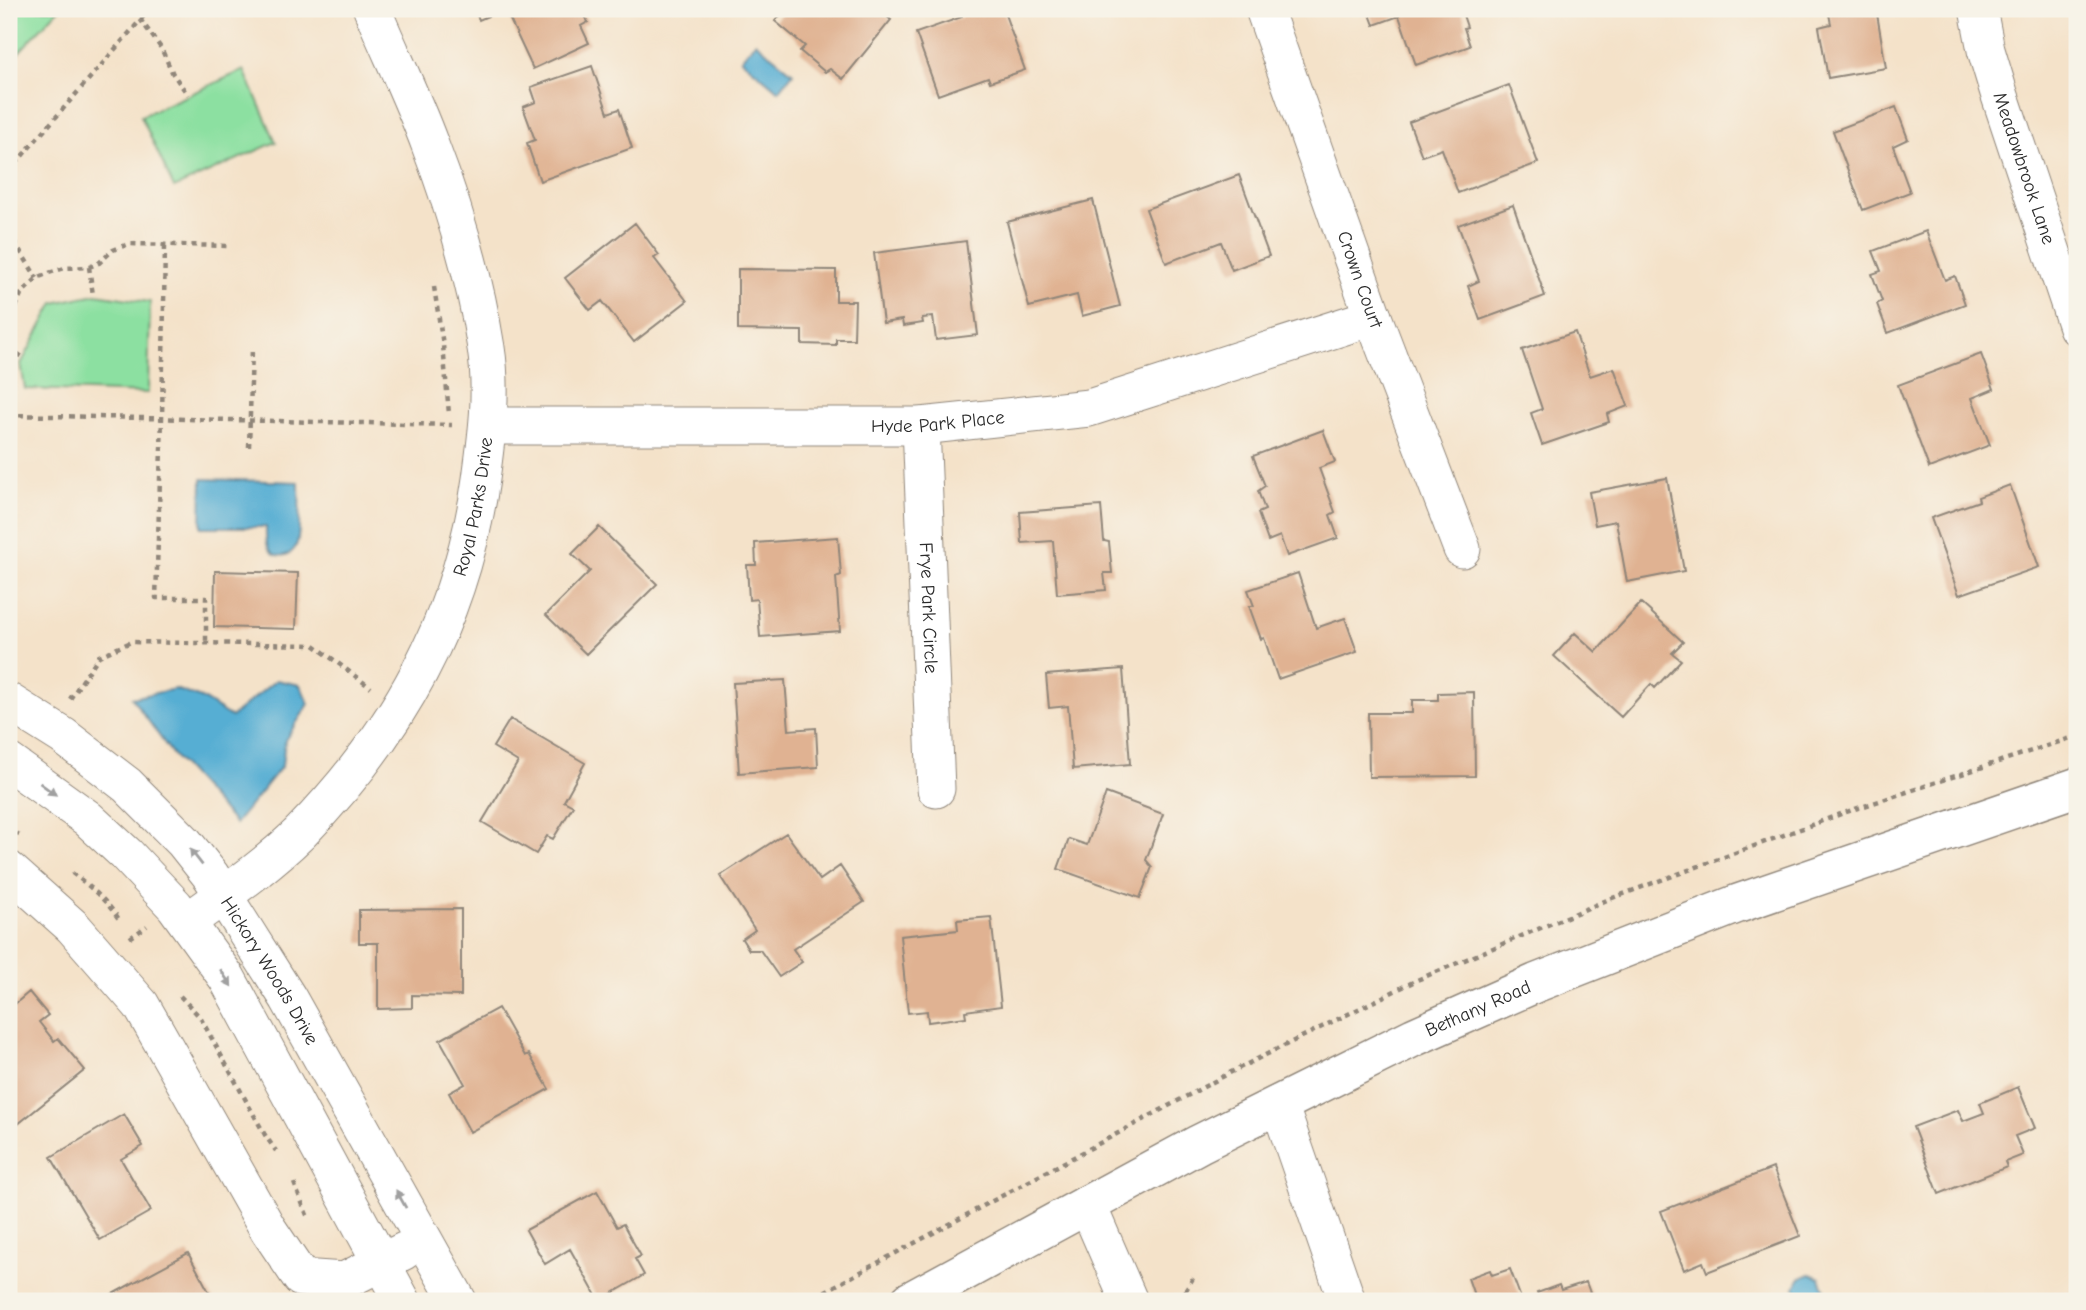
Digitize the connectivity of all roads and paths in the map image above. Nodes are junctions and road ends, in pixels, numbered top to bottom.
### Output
1 (150, 9) edge
2 (372, 9) edge
3 (1264, 9) edge
4 (1978, 9) edge
5 (141, 19) junction
6 (188, 95) dead end
7 (9, 171) edge
8 (9, 233) edge
9 (165, 246) junction
10 (231, 246) dead end
11 (89, 267) junction
12 (37, 278) junction
13 (433, 282) dead end
14 (93, 295) dead end
15 (1373, 317) junction
16 (9, 326) edge
17 (2077, 327) edge
18 (9, 348) edge
19 (252, 349) dead end
20 (24, 358) dead end
21 (9, 415) edge
22 (162, 419) junction
23 (250, 421) junction
24 (450, 425) junction
25 (488, 426) junction
26 (921, 426) junction
27 (449, 437) dead end
28 (248, 447) dead end
29 (1462, 549) dead end
30 (206, 642) junction
31 (9, 702) edge
32 (69, 702) dead end
33 (399, 710) junction
34 (9, 762) edge
35 (2077, 787) edge
36 (936, 789) dead end
37 (9, 870) edge
38 (224, 895) junction
39 (187, 922) junction
40 (1279, 1104) junction
41 (1087, 1204) junction
42 (424, 1241) junction
43 (381, 1262) junction
44 (1194, 1278) dead end
45 (402, 1301) edge
46 (458, 1301) edge
47 (910, 1301) edge
48 (1129, 1301) edge
49 (1185, 1301) edge
50 (1347, 1301) edge

1 - 5 path
2 - 25 street, Royal Parks Drive
3 - 15 street, Crown Court
4 - 17 street, Meadowbrook Lane
5 - 6 path
5 - 7 path
8 - 12 path
9 - 10 path
9 - 11 path
9 - 22 path
11 - 12 path
11 - 14 path
12 - 16 path
13 - 24 path
15 - 26 street, Hyde Park Place
15 - 29 street, Crown Court
18 - 20 path
19 - 23 path
21 - 22 path
22 - 23 path
22 - 30 path
23 - 24 path
23 - 28 path
24 - 25 path
24 - 27 path
25 - 26 street, Hyde Park Place
25 - 33 street, Royal Parks Drive
26 - 36 street, Frye Park Circle
30 - 32 path
30 - 33 path
38 -> 31 street, Hickory Woods Drive
33 - 38 street, Royal Parks Drive
34 -> 39 street
35 - 40 main road, Bethany Road
37 - 43 street
38 - 39 street, Royal Parks Drive
42 -> 38 street, Hickory Woods Drive
39 -> 43 street
40 - 41 main road, Bethany Road
40 - 50 street
41 - 47 main road, Bethany Road
41 - 48 street
42 - 43 street
42 - 46 street, Hickory Woods Drive
43 - 45 street
44 - 49 path

